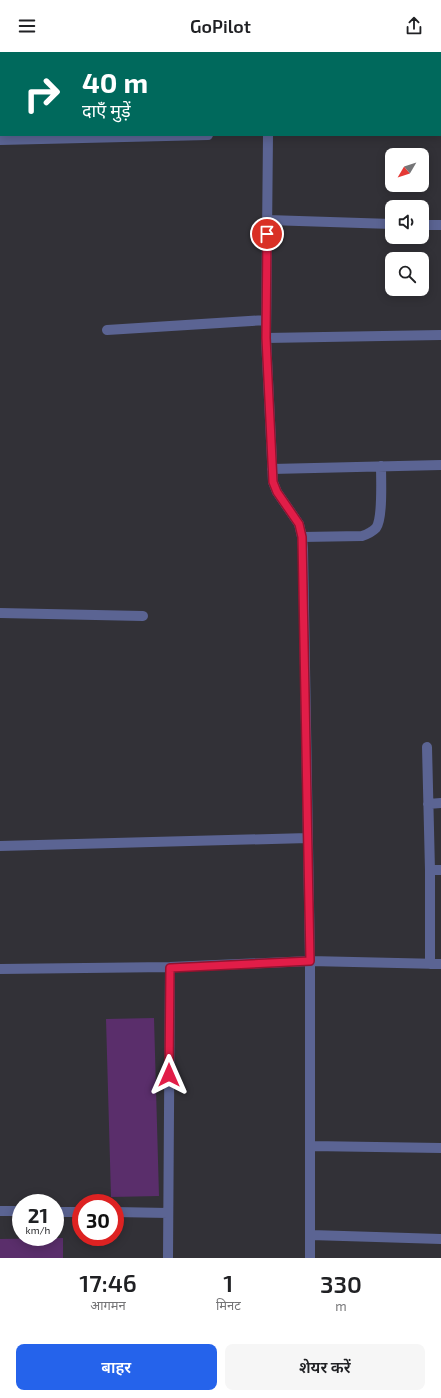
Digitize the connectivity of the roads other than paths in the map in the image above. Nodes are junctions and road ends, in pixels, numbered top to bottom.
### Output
1 (139, 136) edge
2 (268, 136) edge
3 (2, 138) edge
4 (268, 220) junction
5 (385, 224) edge
6 (429, 225) edge
7 (441, 226) edge
8 (266, 320) junction
9 (107, 330) dead end
10 (441, 335) edge
11 (266, 338) junction
12 (441, 465) edge
13 (381, 466) junction
14 (272, 469) junction
15 (302, 537) junction
16 (0, 613) edge
17 (143, 616) dead end
18 (427, 748) dead end
19 (441, 803) edge
20 (428, 804) junction
21 (308, 838) junction
22 (0, 846) edge
23 (430, 870) junction
24 (441, 870) edge
25 (310, 961) junction
26 (430, 964) junction
27 (441, 964) edge
28 (170, 968) junction
29 (0, 969) edge
30 (310, 1146) junction
31 (441, 1148) edge
32 (0, 1211) edge
33 (12, 1211) edge
34 (124, 1212) edge
35 (168, 1213) junction
36 (311, 1235) junction
37 (441, 1239) edge
38 (168, 1258) edge
39 (310, 1258) edge

1 - 3 street
2 - 4 street
4 - 5 street
4 - 8 street
6 - 7 street
8 - 9 street
8 - 11 street
10 - 11 street
11 - 14 street
12 - 13 street
13 - 14 street
13 - 15 street
14 - 15 street
15 - 21 street
16 - 17 street
18 - 20 street
19 - 20 street
20 - 23 street
21 - 22 street
21 - 25 street
23 - 24 street
23 - 26 street
25 - 26 street
25 - 28 street
25 - 30 street
26 - 27 street
28 - 29 street
28 - 35 street
30 - 31 street
30 - 36 street
32 - 33 street
34 - 35 street
35 - 38 street
36 - 37 street
36 - 39 street

